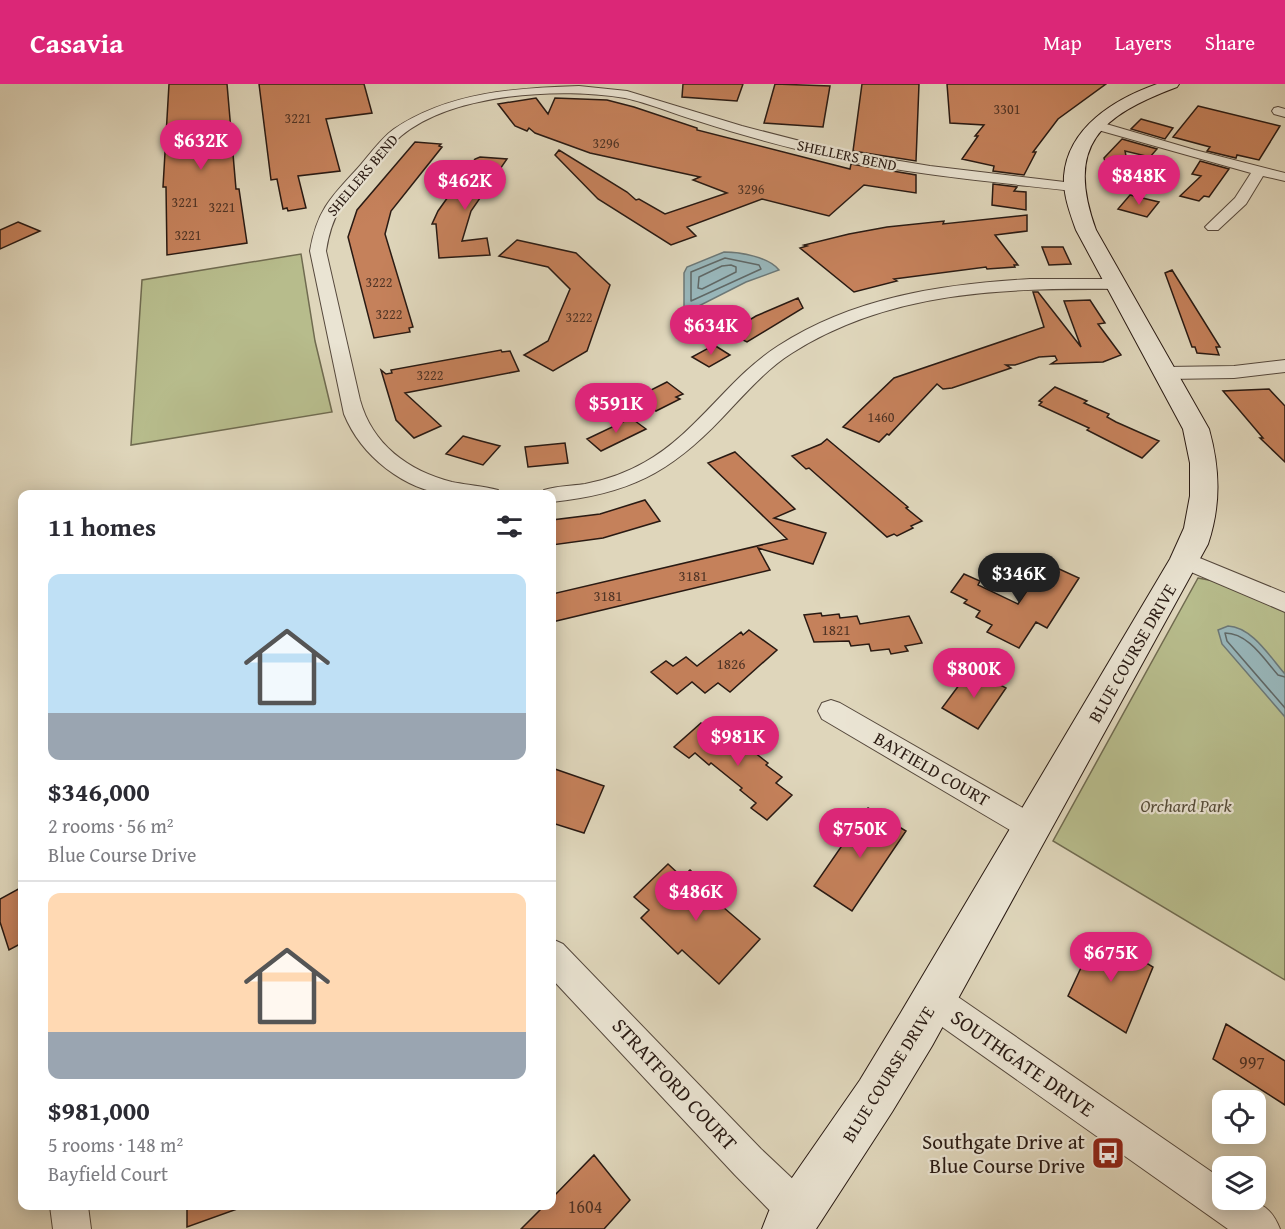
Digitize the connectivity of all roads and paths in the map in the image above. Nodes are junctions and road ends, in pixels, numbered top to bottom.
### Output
1 (1171, 84) edge
2 (526, 87) edge
3 (1090, 133) junction
4 (1135, 137) junction
5 (1259, 171) junction
6 (1285, 177) edge
7 (1073, 187) junction
8 (1213, 227) dead end
9 (1116, 284) junction
10 (1285, 366) edge
11 (1167, 373) junction
12 (463, 490) edge
13 (556, 494) edge
14 (1185, 560) junction
15 (1285, 603) edge
16 (831, 711) dead end
17 (1032, 828) junction
18 (556, 959) edge
19 (933, 1000) junction
20 (70, 1210) edge
21 (793, 1221) edge
22 (72, 1229) edge
23 (1261, 1229) edge

1 - 3 main road
2 - 7 street, SHELLERS BEND
2 - 12 street, SHELLERS BEND
3 - 4 street
3 - 4 street
3 - 7 main road, BLUE COURSE DRIVE
4 - 5 street
5 - 6 street
5 - 8 street
7 - 9 main road, BLUE COURSE DRIVE
9 - 11 main road, BLUE COURSE DRIVE
9 - 13 street
10 - 11 street
11 - 14 main road, BLUE COURSE DRIVE
14 - 15 street
14 - 17 main road, BLUE COURSE DRIVE
16 - 17 street, BAYFIELD COURT
17 - 19 main road, BLUE COURSE DRIVE
18 - 21 street, STRATFORD COURT
19 - 21 main road, BLUE COURSE DRIVE
19 - 23 street, SOUTHGATE DRIVE
20 - 22 street

